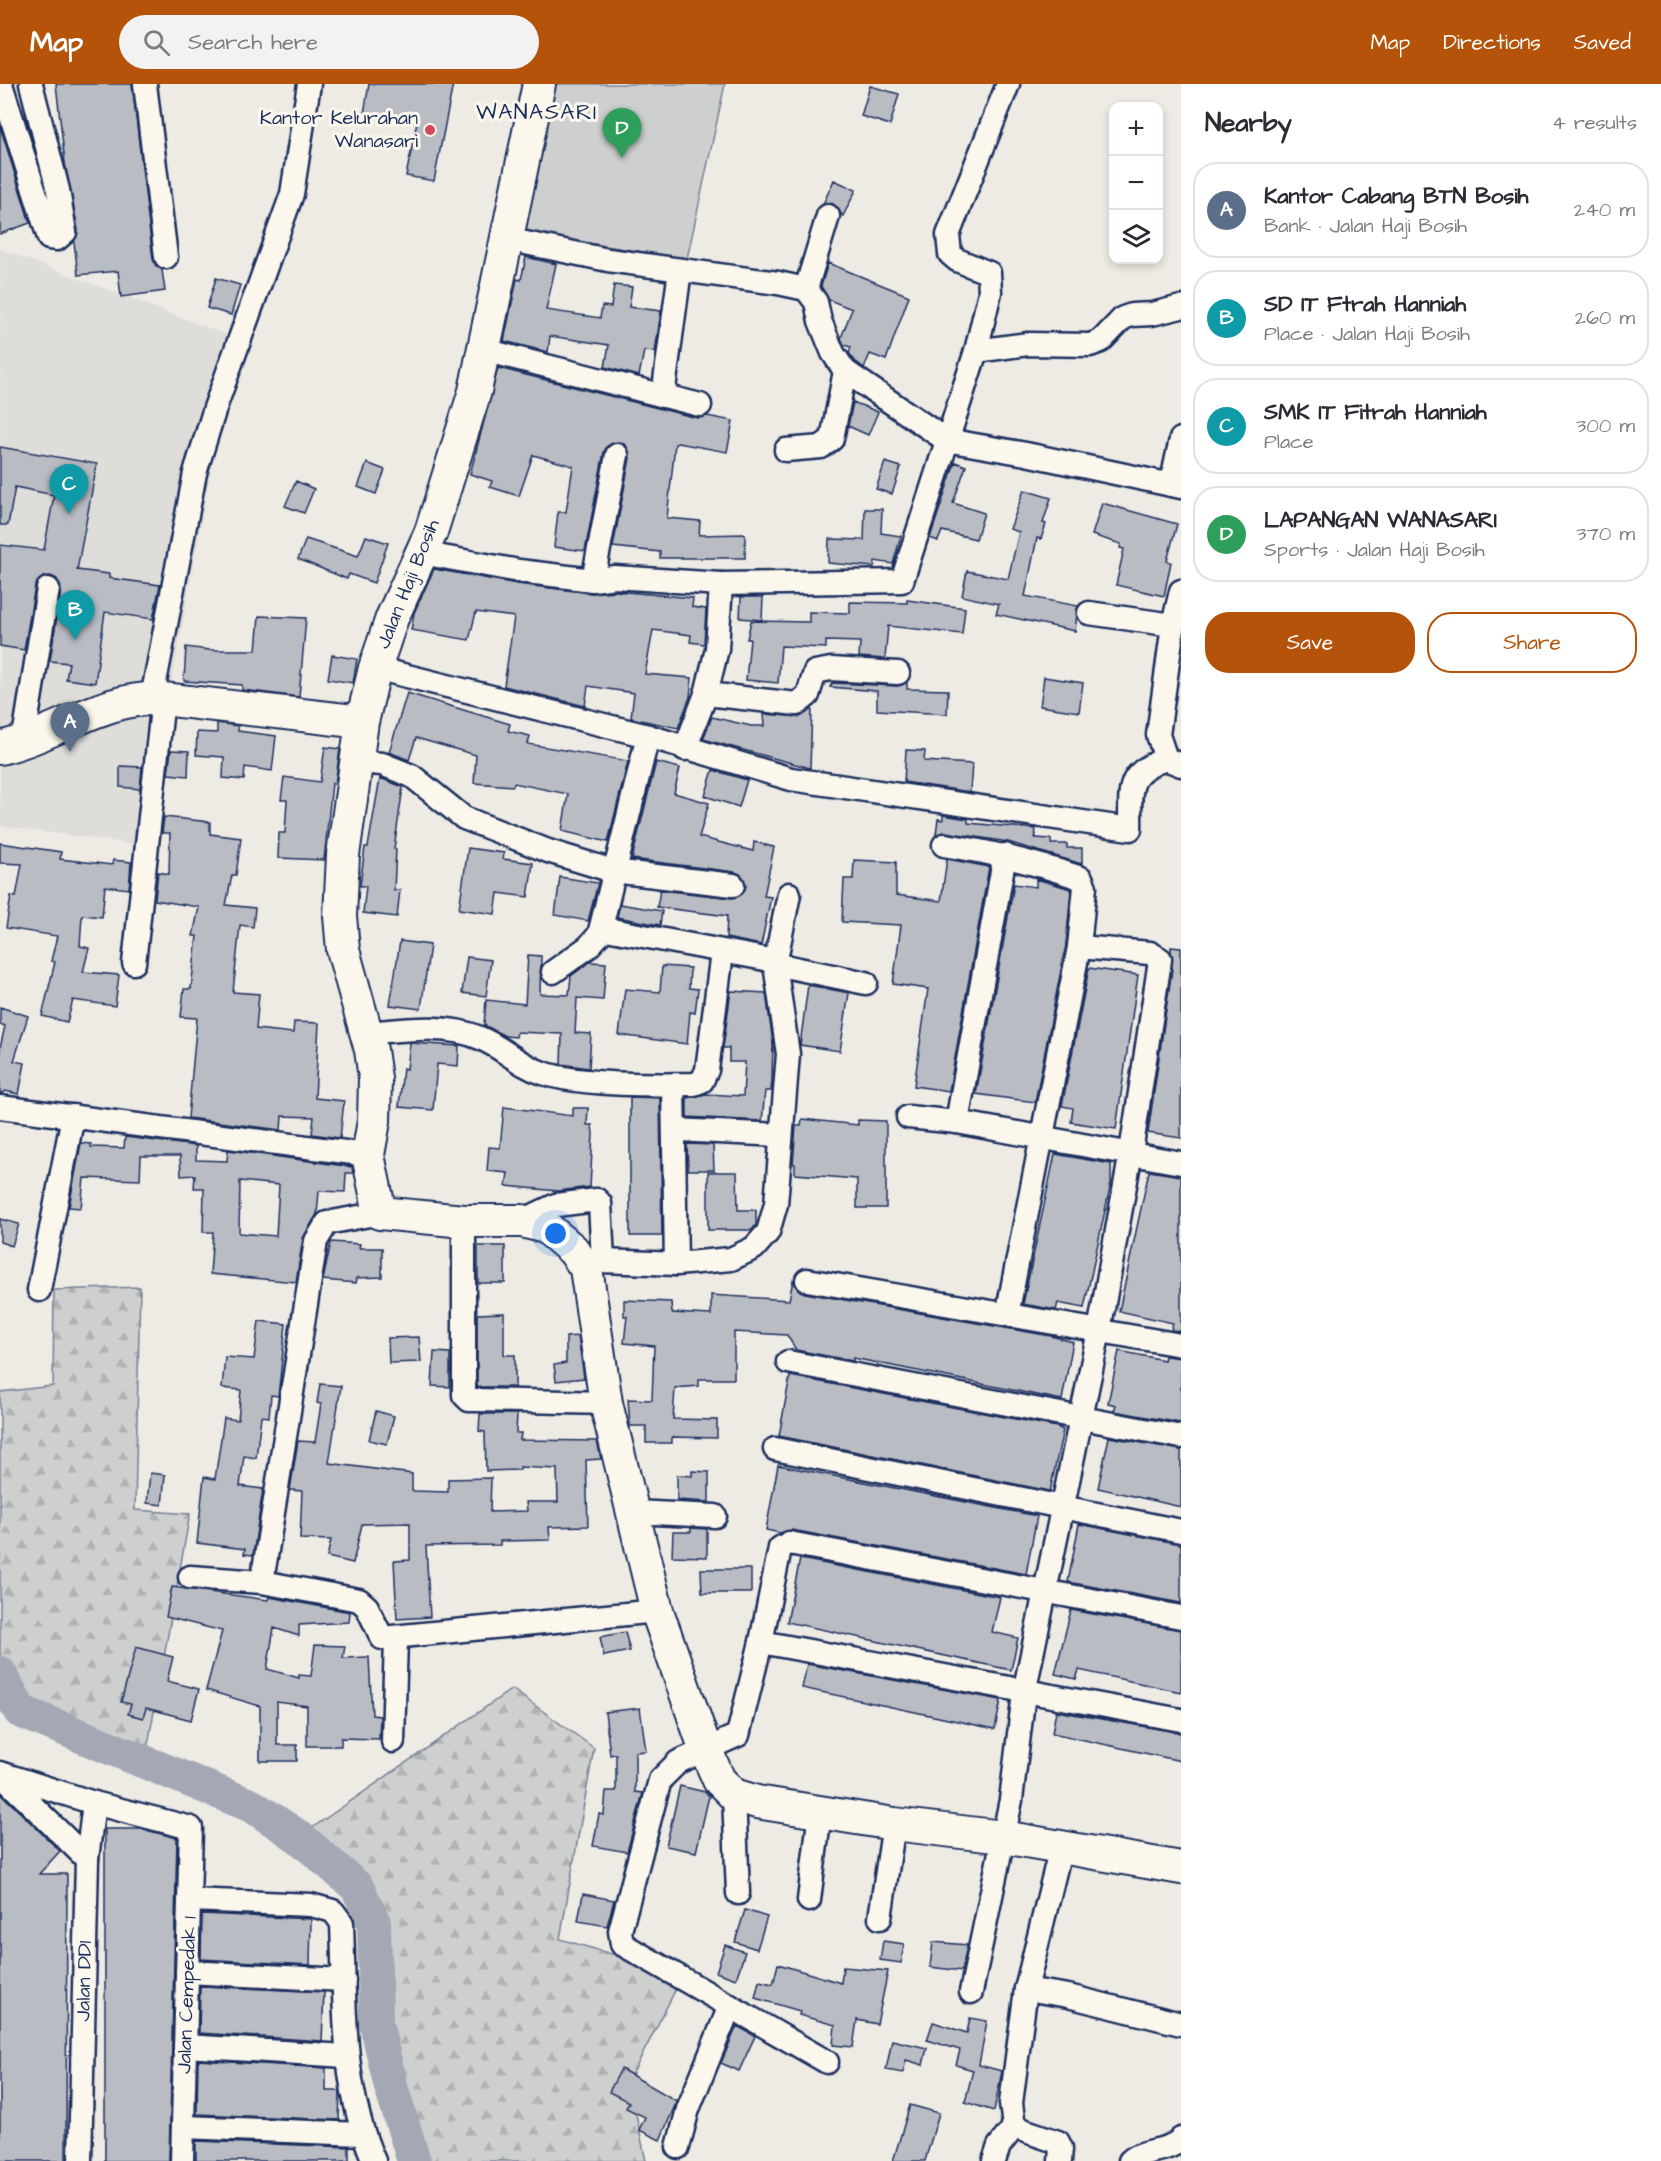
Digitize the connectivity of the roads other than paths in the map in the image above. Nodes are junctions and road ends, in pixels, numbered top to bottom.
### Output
1 (2, 84) edge
2 (31, 84) edge
3 (145, 84) edge
4 (309, 84) edge
5 (539, 84) edge
6 (1008, 84) edge
7 (828, 216) dead end
8 (506, 239) junction
9 (166, 257) dead end
10 (680, 270) junction
11 (806, 289) junction
12 (1181, 307) edge
13 (484, 350) junction
14 (976, 351) junction
15 (845, 371) junction
16 (663, 396) junction
17 (700, 405) dead end
18 (1181, 439) edge
19 (946, 440) junction
20 (786, 450) dead end
21 (617, 455) dead end
22 (1176, 486) edge
23 (421, 553) junction
24 (593, 580) junction
25 (721, 584) junction
26 (48, 589) dead end
27 (1180, 597) edge
28 (1089, 613) dead end
29 (1173, 625) junction
30 (375, 668) junction
31 (898, 673) dead end
32 (706, 694) junction
33 (158, 698) junction
34 (362, 722) junction
35 (648, 736) junction
36 (12, 746) edge
37 (685, 748) junction
38 (357, 762) junction
39 (1174, 762) edge
40 (944, 845) dead end
41 (1005, 855) junction
42 (613, 871) junction
43 (733, 885) dead end
44 (789, 894) dead end
45 (602, 928) junction
46 (1079, 947) junction
47 (722, 952) junction
48 (134, 963) dead end
49 (774, 964) junction
50 (553, 972) dead end
51 (866, 983) dead end
52 (366, 1033) junction
53 (673, 1085) junction
54 (0, 1107) edge
55 (73, 1116) junction
56 (908, 1117) dead end
57 (957, 1122) junction
58 (674, 1130) junction
59 (780, 1135) junction
60 (1043, 1139) junction
61 (1131, 1152) junction
62 (368, 1155) junction
63 (1181, 1162) edge
64 (380, 1213) junction
65 (464, 1221) junction
66 (522, 1221) junction
67 (595, 1264) junction
68 (676, 1264) junction
69 (807, 1280) dead end
70 (39, 1290) dead end
71 (1007, 1315) junction
72 (1099, 1331) junction
73 (1181, 1346) edge
74 (788, 1362) dead end
75 (606, 1403) junction
76 (1082, 1418) junction
77 (1181, 1437) edge
78 (774, 1449) dead end
79 (1062, 1508) junction
80 (633, 1512) junction
81 (715, 1516) dead end
82 (1181, 1531) edge
83 (190, 1577) dead end
84 (262, 1582) junction
85 (1045, 1590) junction
86 (657, 1611) junction
87 (1181, 1617) edge
88 (396, 1639) junction
89 (761, 1642) junction
90 (1024, 1693) junction
91 (1181, 1720) edge
92 (393, 1741) dead end
93 (705, 1748) junction
94 (0, 1774) edge
95 (734, 1796) junction
96 (94, 1803) junction
97 (820, 1812) junction
98 (894, 1824) junction
99 (1003, 1837) junction
100 (1061, 1847) junction
101 (87, 1859) junction
102 (1181, 1868) edge
103 (738, 1893) dead end
104 (190, 1900) junction
105 (809, 1900) dead end
106 (880, 1918) dead end
107 (187, 1972) junction
108 (344, 1980) junction
109 (1026, 1989) junction
110 (971, 1992) dead end
111 (730, 2006) junction
112 (1181, 2024) edge
113 (185, 2046) junction
114 (346, 2056) junction
115 (827, 2062) dead end
116 (183, 2127) junction
117 (1014, 2127) junction
118 (362, 2134) junction
119 (1181, 2139) edge
120 (678, 2147) dead end
121 (80, 2161) edge
122 (182, 2161) edge
123 (374, 2161) edge
124 (994, 2161) edge
125 (1060, 2161) edge
126 (1130, 2161) edge

1 - 2 street
3 - 9 street
4 - 33 street
5 - 8 street, Jalan Haji Bosih
6 - 14 street
7 - 11 street
8 - 10 street
8 - 13 street, Jalan Haji Bosih
10 - 11 street
10 - 16 street
11 - 15 street
12 - 14 street
13 - 16 street
13 - 23 street, Jalan Haji Bosih
14 - 19 street
15 - 19 street
15 - 20 street
16 - 17 street
18 - 22 street
19 - 22 street
19 - 25 street
21 - 24 street
23 - 24 street
23 - 30 street, Jalan Haji Bosih
24 - 25 street
25 - 32 street
26 - 36 street
27 - 29 street
28 - 29 street
29 - 39 street
30 - 34 street, Jalan Haji Bosih
30 - 35 street
31 - 32 street
32 - 37 street
33 - 34 street
33 - 36 street
33 - 48 street
34 - 38 street, Jalan Haji Bosih
35 - 37 street
35 - 42 street
37 - 39 street
38 - 42 street
38 - 52 street, Jalan Haji Bosih
40 - 41 street
41 - 46 street
41 - 57 street
42 - 43 street
42 - 45 street
44 - 49 street
45 - 47 street
45 - 50 street
46 - 60 street
46 - 61 street
47 - 49 street
47 - 53 street
49 - 51 street
49 - 59 street
52 - 53 street
52 - 62 street, Jalan Haji Bosih
53 - 58 street
54 - 55 street
55 - 62 street
55 - 70 street
56 - 57 street
57 - 60 street
58 - 59 street
58 - 68 street
59 - 68 street
60 - 61 street
60 - 71 street
61 - 63 street
61 - 72 street
62 - 64 street, Jalan Haji Bosih
64 - 65 street
64 - 84 street
65 - 66 street
65 - 75 street
66 - 67 street
66 - 67 street
67 - 68 street
67 - 75 street
69 - 71 street
71 - 72 street
72 - 73 street
72 - 76 street
74 - 76 street
75 - 80 street
76 - 77 street
76 - 79 street
78 - 79 street
79 - 82 street
79 - 85 street
80 - 81 street
80 - 86 street
83 - 84 street
84 - 88 street
85 - 87 street
85 - 89 street
85 - 90 street
86 - 88 street
86 - 93 street
88 - 92 street
89 - 90 street
89 - 93 street
90 - 91 street
90 - 99 street
93 - 95 street
93 - 111 street
94 - 96 street
94 - 101 street
95 - 97 street
95 - 103 street
96 - 101 street, Jalan DD1
96 - 104 street, Jalan Cempedak 1
97 - 98 street
97 - 105 street
98 - 99 street
98 - 106 street
99 - 100 street
99 - 110 street
100 - 102 street
100 - 109 street
101 - 121 street, Jalan DD1
104 - 107 street, Jalan Cempedak 1
104 - 108 street
107 - 108 street
107 - 113 street, Jalan Cempedak 1
108 - 114 street
109 - 112 street
109 - 117 street
111 - 115 street
111 - 120 street
113 - 114 street
113 - 116 street, Jalan Cempedak 1
114 - 118 street
116 - 118 street
116 - 122 street, Jalan Cempedak 1
117 - 124 street
117 - 125 street
118 - 123 street
119 - 126 street

